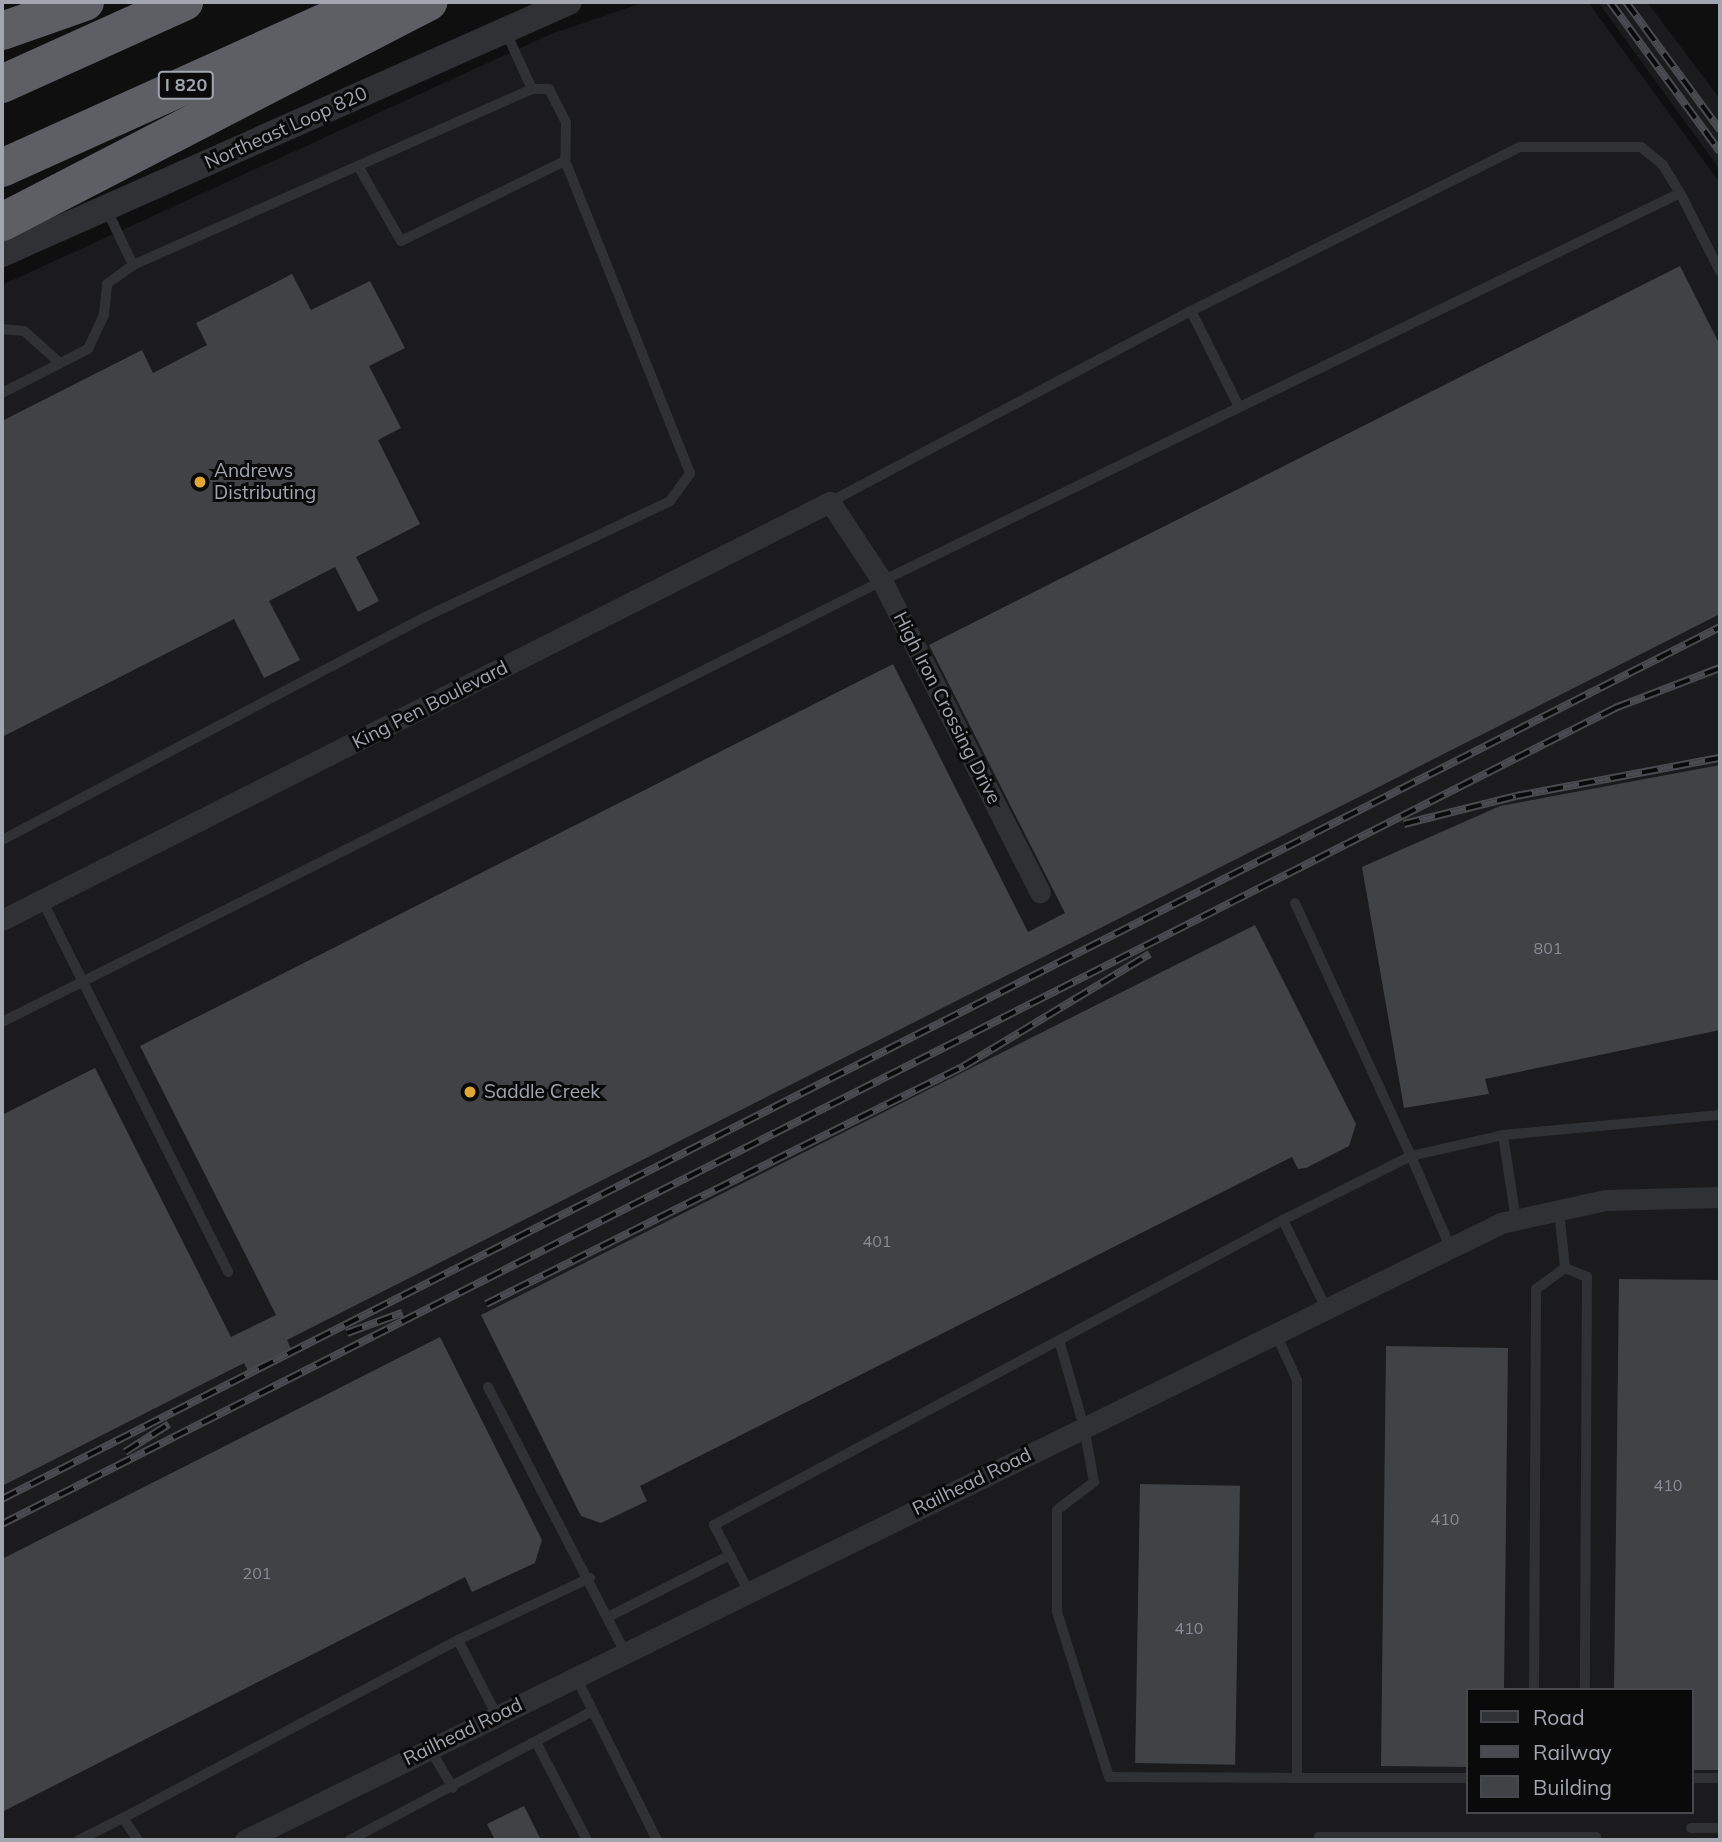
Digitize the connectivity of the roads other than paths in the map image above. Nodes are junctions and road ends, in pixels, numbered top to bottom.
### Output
1 (85, 2) edge
2 (184, 2) edge
3 (370, 2) edge
4 (429, 2) edge
5 (569, 2) edge
6 (505, 30) junction
7 (2, 31) edge
8 (2, 85) edge
9 (532, 89) junction
10 (565, 161) junction
11 (358, 166) junction
12 (2, 168) edge
13 (1680, 193) junction
14 (106, 208) junction
15 (2, 222) edge
16 (2, 254) edge
17 (133, 265) junction
18 (1720, 271) edge
19 (1191, 311) junction
20 (2, 329) edge
21 (60, 363) junction
22 (2, 393) edge
23 (1239, 407) junction
24 (830, 502) junction
25 (882, 581) junction
26 (2, 841) edge
27 (1040, 892) dead end
28 (42, 901) junction
29 (1294, 902) dead end
30 (2, 920) edge
31 (82, 982) junction
32 (2, 1022) edge
33 (1720, 1115) edge
34 (1503, 1135) junction
35 (1411, 1156) junction
36 (1720, 1197) edge
37 (1559, 1210) junction
38 (1283, 1220) junction
39 (1516, 1220) junction
40 (1450, 1247) junction
41 (1565, 1268) junction
42 (228, 1272) dead end
43 (1325, 1306) junction
44 (1275, 1332) junction
45 (1059, 1340) junction
46 (488, 1387) dead end
47 (1084, 1427) junction
48 (730, 1555) junction
49 (590, 1578) junction
50 (749, 1591) junction
51 (608, 1616) junction
52 (458, 1640) junction
53 (625, 1652) junction
54 (576, 1677) junction
55 (1534, 1688) edge
56 (1585, 1688) edge
57 (593, 1712) junction
58 (497, 1716) junction
59 (536, 1742) junction
60 (429, 1749) junction
61 (1297, 1778) junction
62 (1466, 1778) edge
63 (1694, 1778) edge
64 (1720, 1778) edge
65 (453, 1788) junction
66 (123, 1818) junction
67 (1691, 1828) dead end
68 (1720, 1828) edge
69 (79, 1840) edge
70 (138, 1840) edge
71 (245, 1840) edge
72 (350, 1840) edge
73 (587, 1840) edge
74 (657, 1840) edge
75 (1319, 1840) edge
76 (1596, 1840) edge

1 - 7 highway
2 - 8 highway
3 - 12 highway, I 820
4 - 15 highway
5 - 6 street, Northeast Loop 820
6 - 9 lane
6 - 14 street, Northeast Loop 820
9 - 10 lane
9 - 11 lane
10 - 11 lane
10 - 26 lane
11 - 17 lane
13 - 18 lane
13 - 19 lane
13 - 23 lane
14 - 16 street, Northeast Loop 820
14 - 17 lane
17 - 21 lane
19 - 23 lane
19 - 24 lane
20 - 21 lane
21 - 22 lane
23 - 25 lane
24 - 25 street, High Iron Crossing Drive
24 - 28 street, King Pen Boulevard
25 - 27 street, High Iron Crossing Drive
25 - 31 lane
28 - 30 street, King Pen Boulevard
28 - 31 lane
29 - 35 lane
31 - 32 lane
31 - 42 lane
33 - 34 lane
34 - 35 lane
34 - 39 lane
35 - 38 lane
35 - 40 lane
36 - 37 street, Railhead Road
37 - 39 street, Railhead Road
37 - 41 lane
38 - 43 lane
38 - 45 lane
39 - 40 street, Railhead Road
40 - 43 street, Railhead Road
41 - 55 lane
41 - 56 lane
43 - 44 street, Railhead Road
44 - 47 street, Railhead Road
44 - 61 lane
45 - 47 lane
45 - 48 lane
46 - 49 lane
47 - 50 street, Railhead Road
47 - 61 lane
48 - 50 lane
48 - 51 lane
49 - 51 lane
49 - 52 lane
50 - 53 street, Railhead Road
51 - 53 lane
52 - 58 lane
52 - 66 lane
53 - 54 street, Railhead Road
54 - 57 lane
54 - 58 street, Railhead Road
57 - 59 lane
57 - 74 lane
58 - 60 street, Railhead Road
59 - 65 lane
59 - 73 lane
60 - 65 lane
60 - 71 street, Railhead Road
61 - 62 lane
63 - 64 lane
65 - 72 lane
66 - 69 lane
66 - 70 lane
67 - 68 lane
75 - 76 lane

